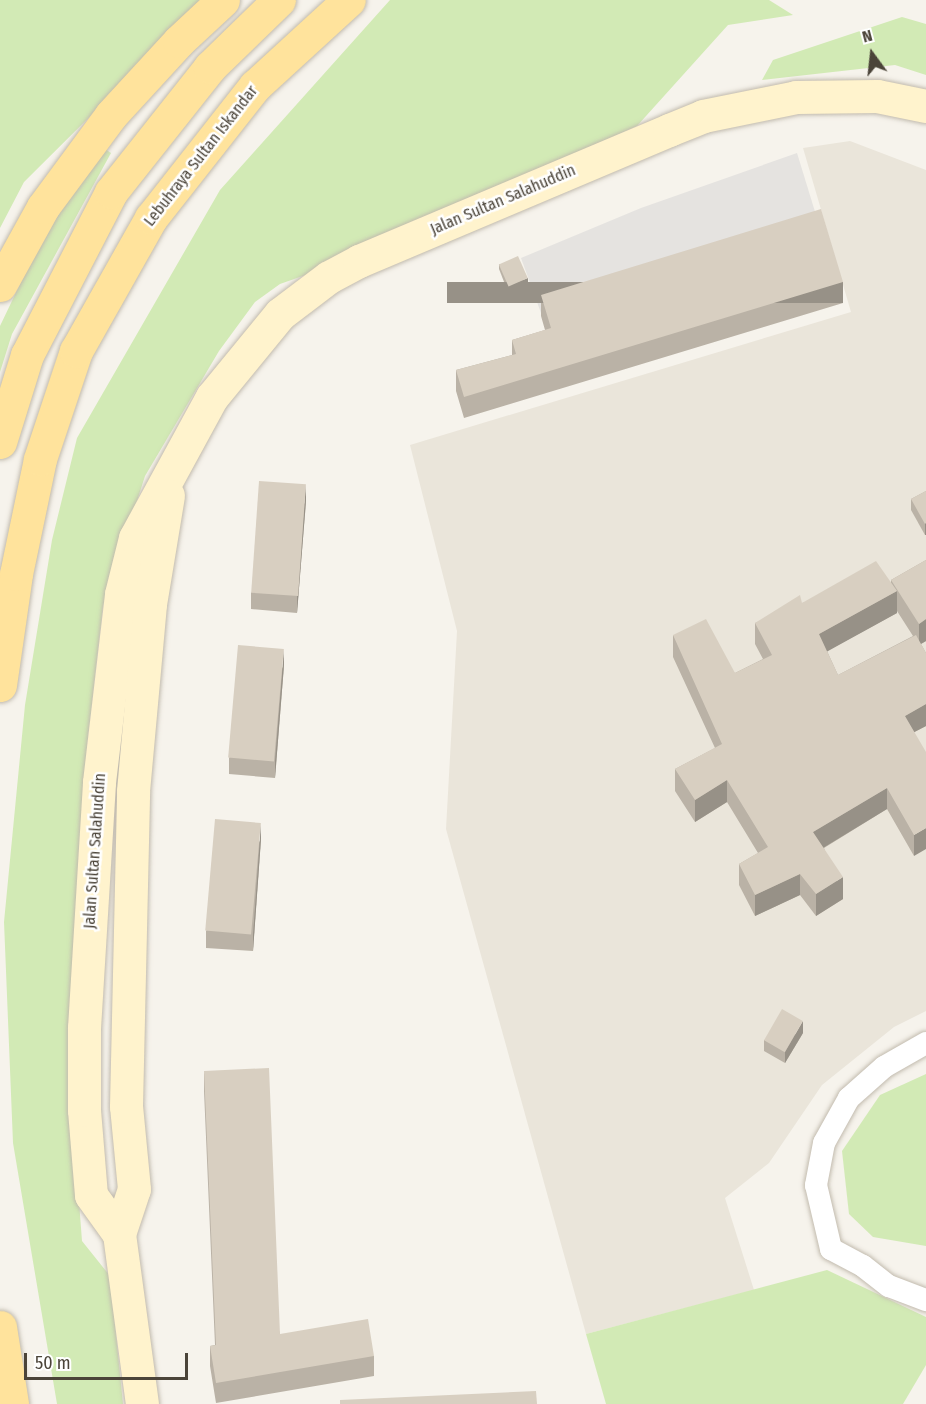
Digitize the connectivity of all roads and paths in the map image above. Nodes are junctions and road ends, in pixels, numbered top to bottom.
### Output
1 (223, 0) edge
2 (279, 0) edge
3 (349, 0) edge
4 (926, 106) edge
5 (0, 285) edge
6 (0, 442) edge
7 (172, 470) junction
8 (0, 685) edge
9 (926, 1043) edge
10 (119, 1234) junction
11 (926, 1300) edge
12 (0, 1327) edge
13 (12, 1404) edge
14 (142, 1404) edge

1 - 5 main road
2 - 6 main road
3 - 8 main road, Lebuhraya Sultan Iskandar
4 - 7 street, Jalan Sultan Salahuddin
7 - 10 street, Jalan Sultan Salahuddin
7 - 10 street, Jalan Sultan Salahuddin
9 - 11 street
10 - 14 street, Jalan Sultan Salahuddin
12 - 13 main road

